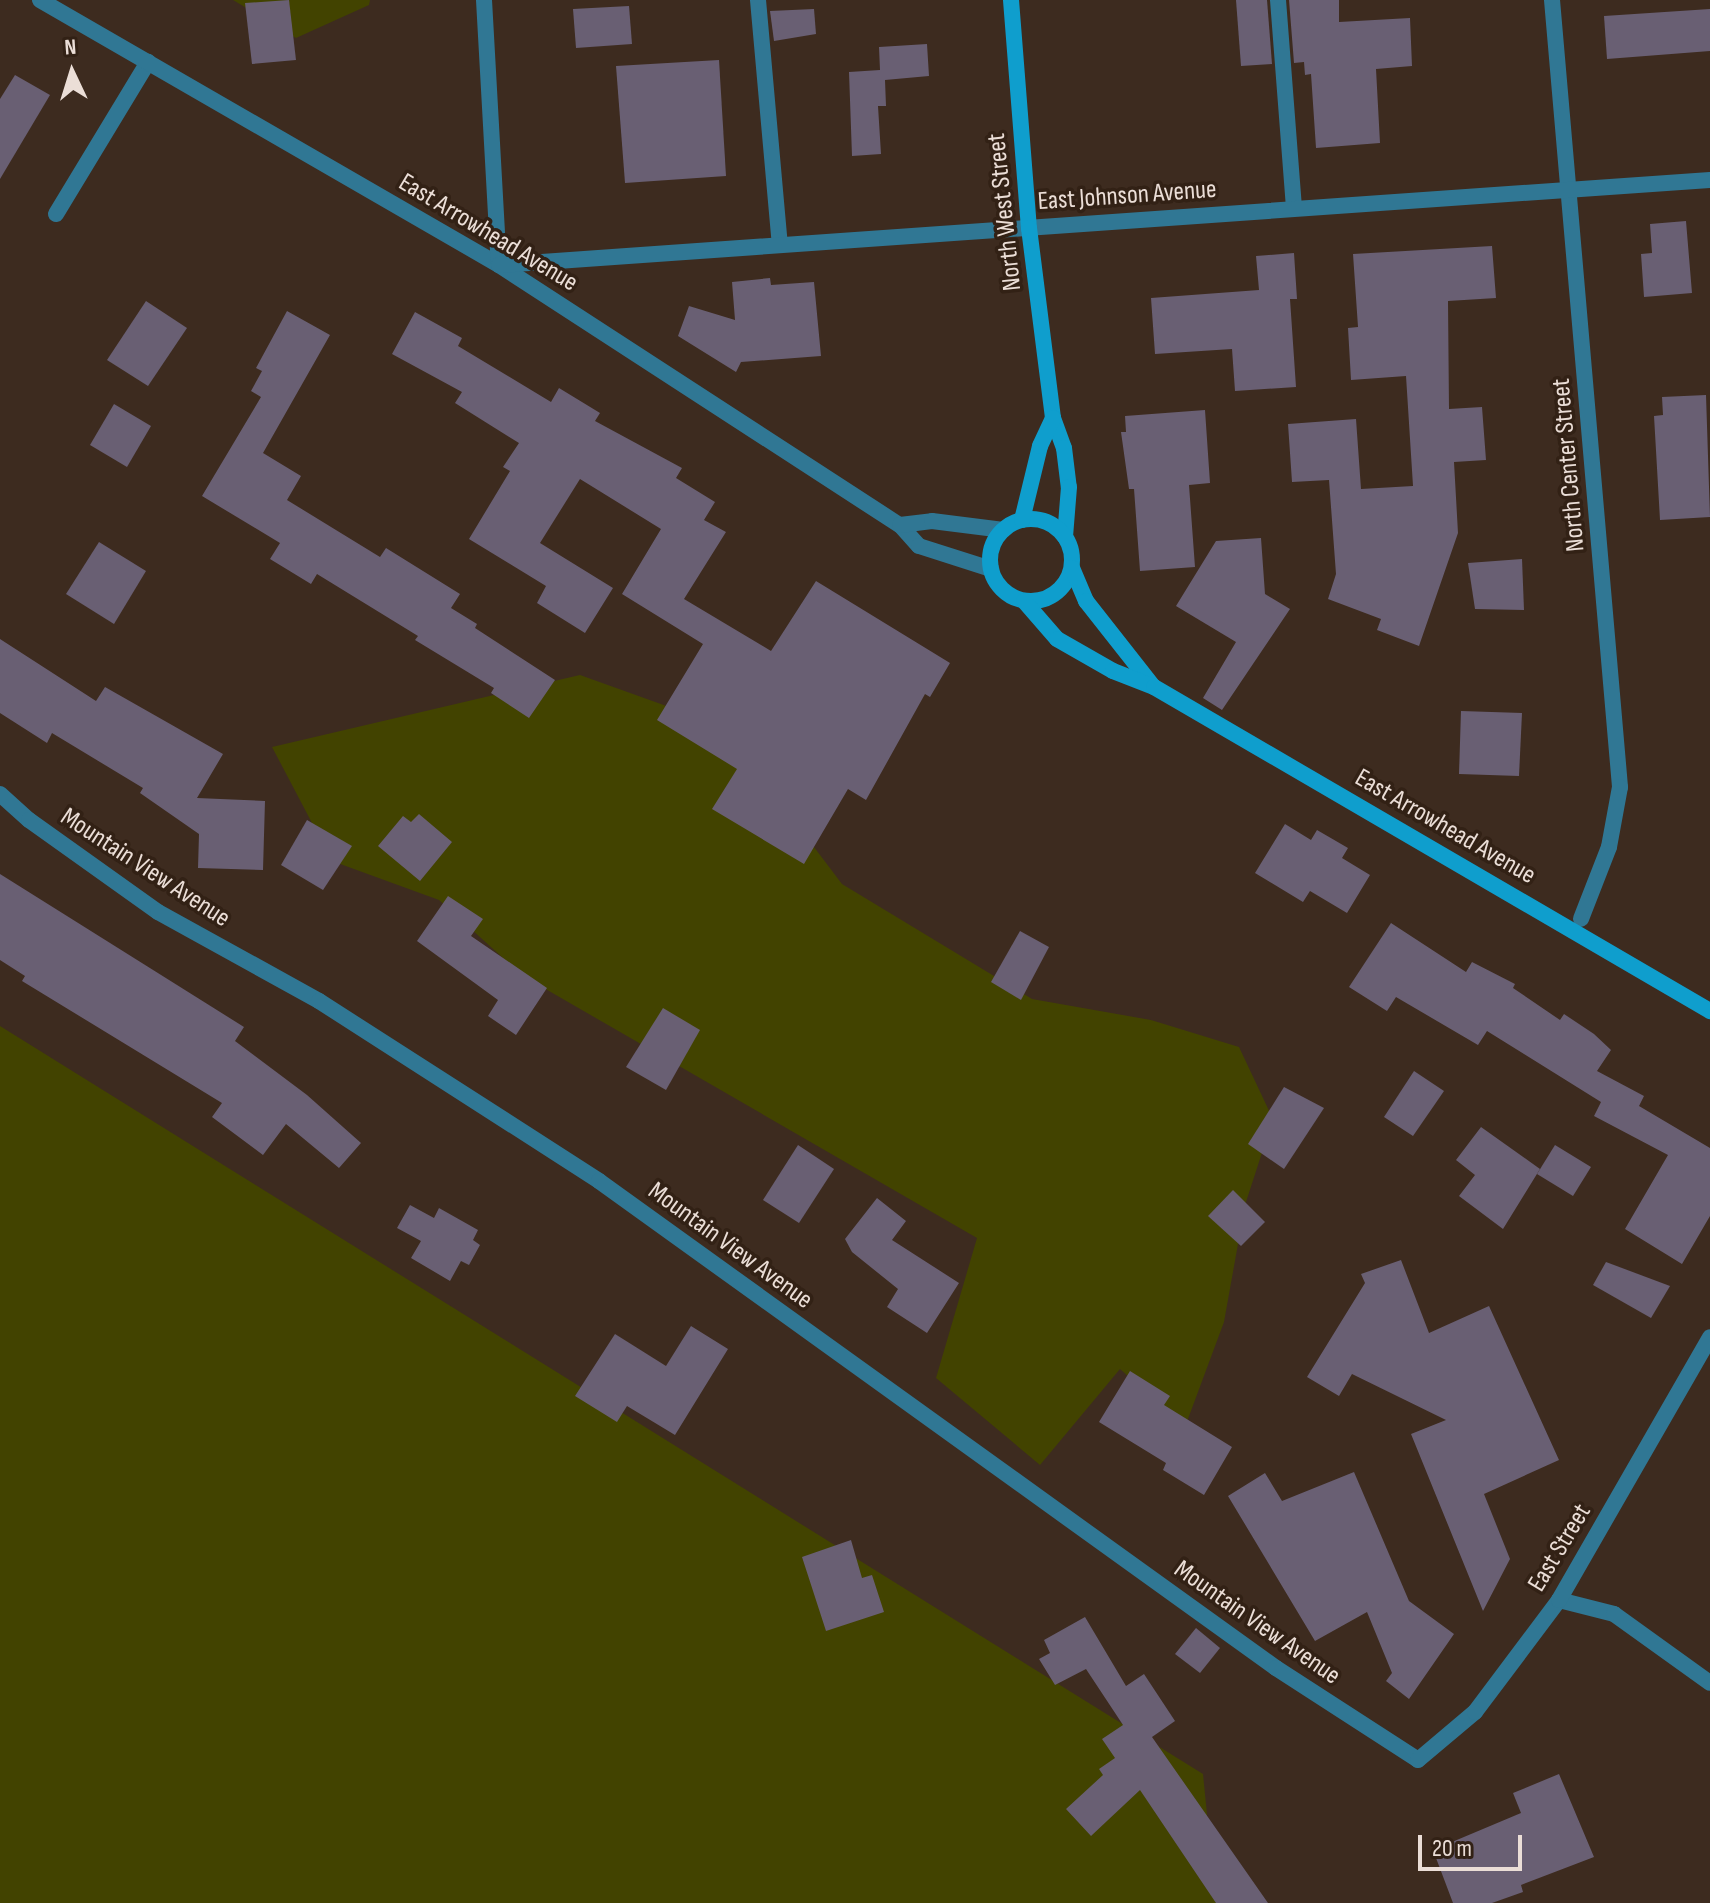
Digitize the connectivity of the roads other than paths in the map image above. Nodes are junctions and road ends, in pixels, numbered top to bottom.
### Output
1 (40, 0) edge
2 (484, 0) edge
3 (758, 0) edge
4 (1011, 0) edge
5 (1278, 0) edge
6 (1552, 0) edge
7 (148, 62) junction
8 (1710, 180) edge
9 (1569, 190) junction
10 (1294, 208) junction
11 (56, 214) dead end
12 (1029, 228) junction
13 (780, 245) junction
14 (499, 265) junction
15 (1053, 418) junction
16 (1022, 520) junction
17 (900, 525) junction
18 (1003, 530) junction
19 (1065, 537) junction
20 (1072, 568) junction
21 (991, 569) junction
22 (1024, 601) junction
23 (1154, 687) junction
24 (0, 794) edge
25 (1581, 919) dead end
26 (1710, 1011) edge
27 (1710, 1337) edge
28 (1559, 1600) junction
29 (1710, 1683) edge
30 (1418, 1760) joint

1 - 7 street, East Arrowhead Avenue
2 - 14 street
3 - 13 street
4 - 12 street, North West Street
5 - 10 street
6 - 9 street, North Center Street
7 - 11 street
7 - 14 street, East Arrowhead Avenue
8 - 9 street, East Johnson Avenue
9 - 10 street, East Johnson Avenue
9 - 25 street, North Center Street
10 - 12 street, East Johnson Avenue
12 - 13 street, East Johnson Avenue
12 - 15 street, North West Street
13 - 14 street, East Johnson Avenue
14 - 17 street, East Arrowhead Avenue
15 - 16 street, North West Street
15 - 19 street, North West Street
16 - 18 street
16 - 19 street
17 - 18 street
17 - 21 street, East Arrowhead Avenue
18 - 21 street
19 - 20 street
20 - 22 street
20 - 23 street, East Arrowhead Avenue
21 - 22 street
22 - 23 street, East Arrowhead Avenue
23 - 26 street, East Arrowhead Avenue
24 - 30 street, Mountain View Avenue
27 - 28 street, East Street
28 - 29 street
28 - 30 street, East Street

